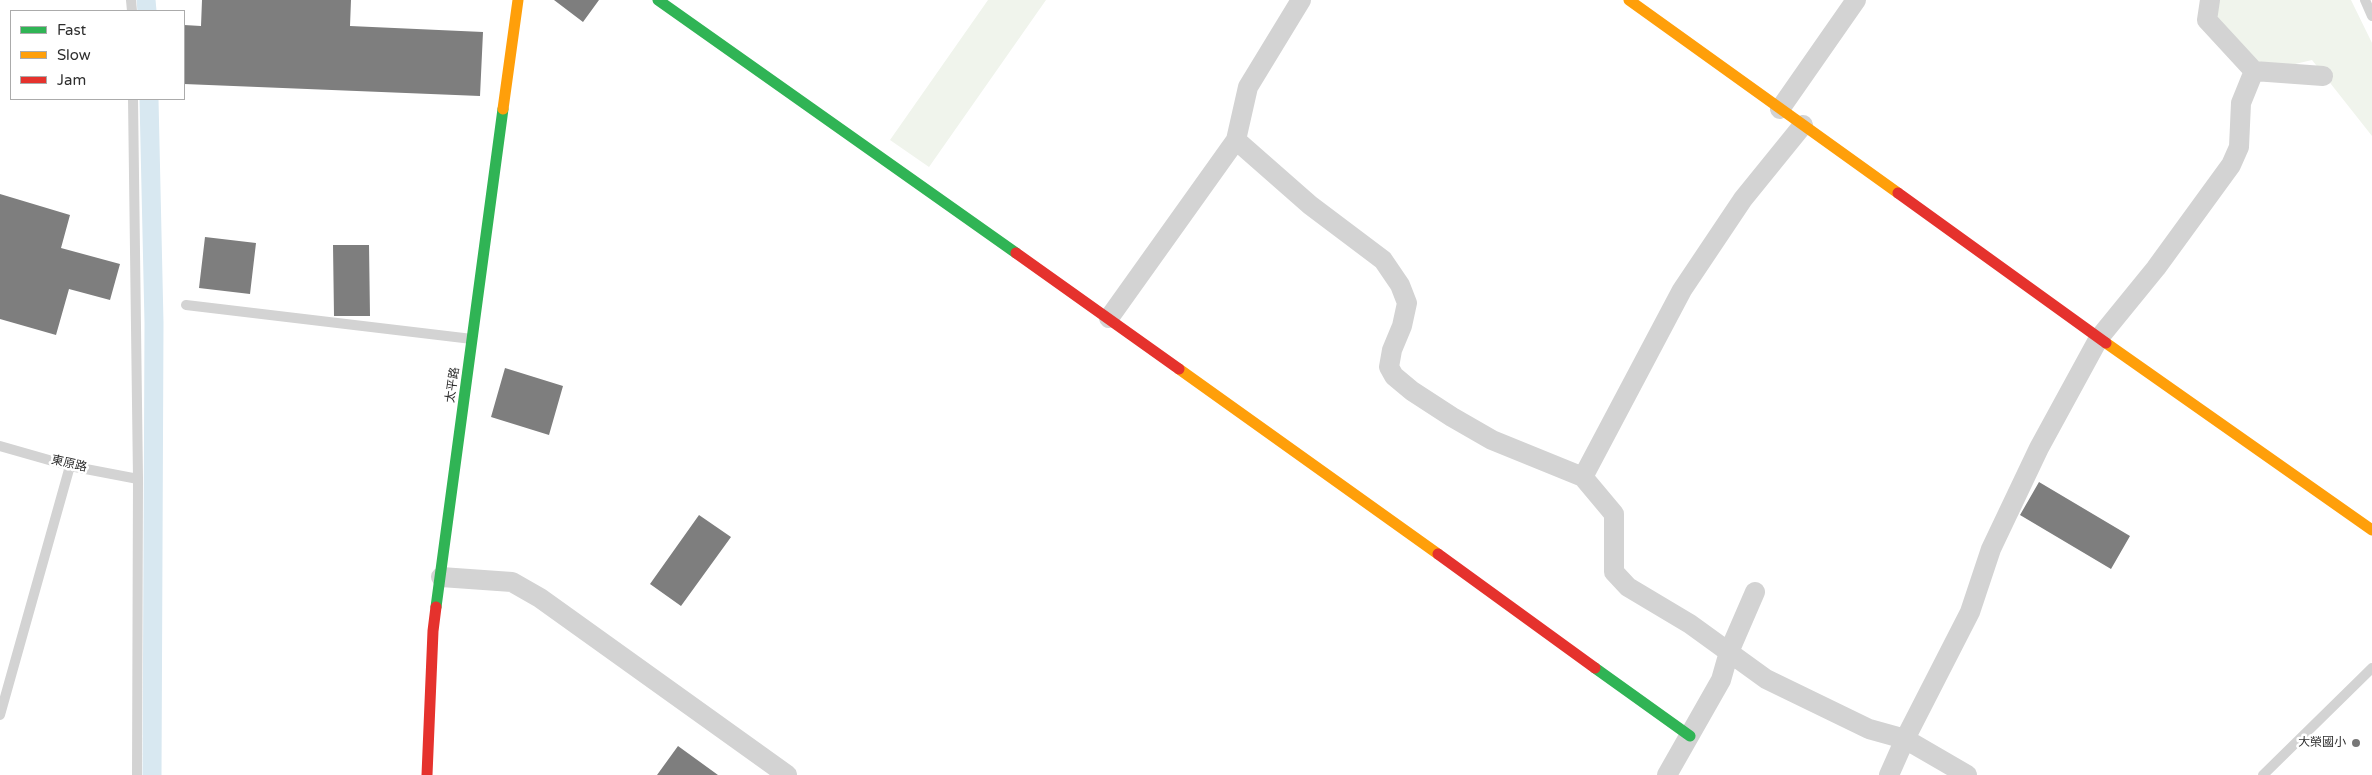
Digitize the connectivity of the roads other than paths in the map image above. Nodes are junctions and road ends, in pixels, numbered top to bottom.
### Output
1 (518, 0) edge
2 (658, 0) edge
3 (1301, 0) edge
4 (1629, 0) edge
5 (1856, 0) edge
6 (2210, 0) edge
7 (2364, 0) edge
8 (2372, 16) edge
9 (2254, 71) junction
10 (2323, 76) dead end
11 (133, 100) edge
12 (1780, 109) junction
13 (1802, 125) junction
14 (1236, 140) junction
15 (186, 305) dead end
16 (1108, 318) junction
17 (2099, 338) junction
18 (473, 339) junction
19 (0, 446) edge
20 (70, 466) junction
21 (1583, 477) junction
22 (138, 479) junction
23 (2372, 530) edge
24 (441, 577) junction
25 (1755, 592) dead end
26 (1729, 652) junction
27 (2372, 668) edge
28 (0, 715) edge
29 (1690, 736) junction
30 (1905, 739) junction
31 (137, 775) edge
32 (427, 775) edge
33 (787, 775) edge
34 (1667, 775) edge
35 (1889, 775) edge
36 (1967, 775) edge
37 (2263, 775) edge

1 - 18 street, 太平路
2 - 16 street
3 - 14 street
4 - 12 street
5 - 12 street
6 - 9 street
7 - 8 lane
9 - 10 street
9 - 17 street
11 - 22 lane
12 - 13 street
13 - 17 street
13 - 21 street
14 - 16 street
14 - 21 street
15 - 18 lane
16 - 29 street
17 - 23 street
17 - 30 street
18 - 24 street, 太平路
19 - 20 lane, 東原路
20 - 22 lane, 東原路
20 - 28 lane
21 - 26 street
22 - 31 lane
24 - 32 street, 太平路
24 - 33 street
25 - 26 street
26 - 29 street
26 - 30 street
27 - 37 lane
29 - 34 street
30 - 35 street
30 - 36 street

